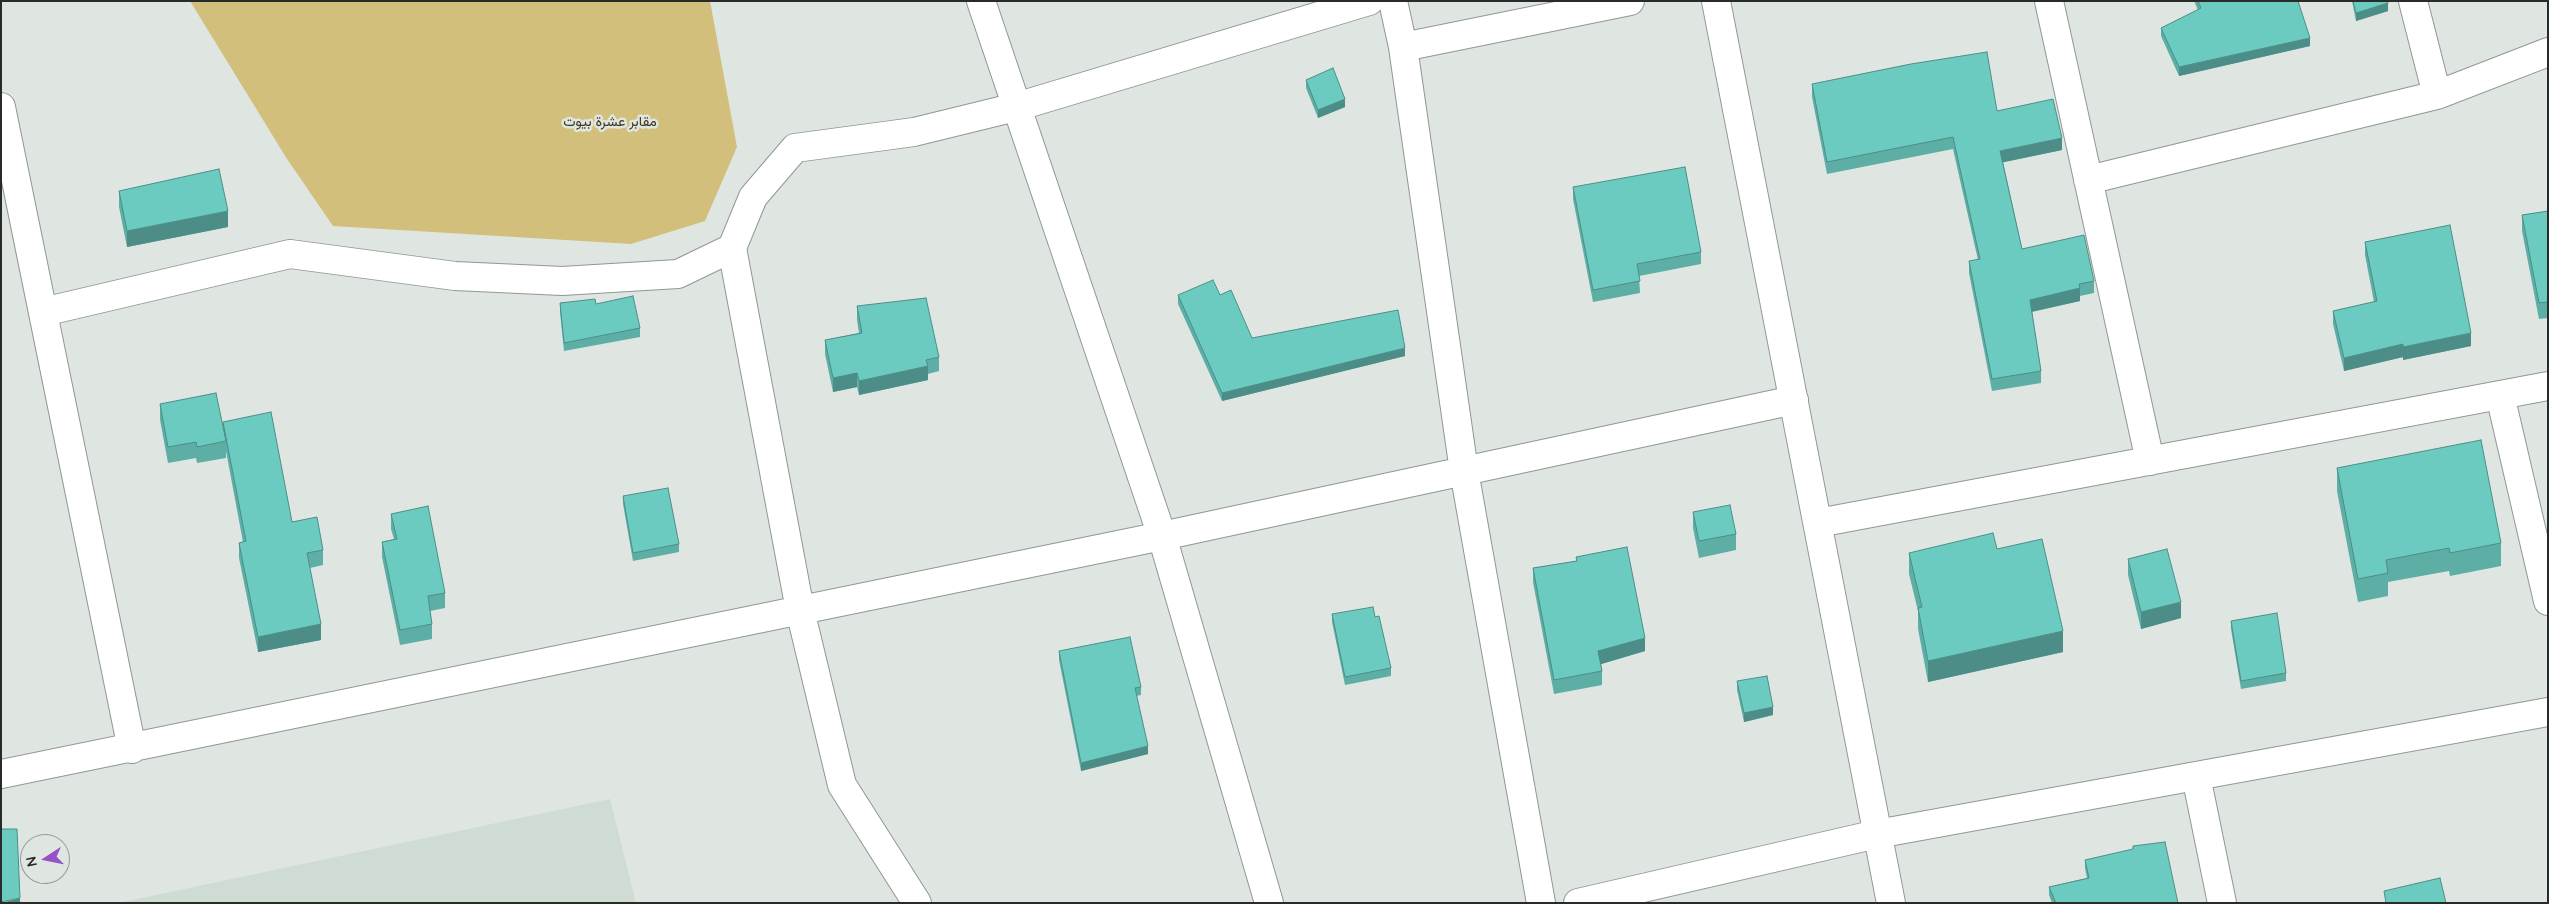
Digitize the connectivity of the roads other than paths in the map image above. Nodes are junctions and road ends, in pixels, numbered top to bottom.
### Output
1 (981, 1) edge
2 (1369, 1) edge
3 (1392, 1) edge
4 (1630, 1) edge
5 (1716, 1) edge
6 (2049, 1) edge
7 (2413, 1) edge
8 (1403, 47) junction
9 (2548, 52) edge
10 (2437, 95) junction
11 (1, 107) edge
12 (1016, 107) junction
13 (2088, 180) junction
14 (732, 248) junction
15 (43, 312) junction
16 (2548, 386) edge
17 (2500, 395) junction
18 (1794, 400) junction
19 (2150, 461) junction
20 (1464, 471) junction
21 (1818, 523) junction
22 (1162, 536) junction
23 (2548, 600) edge
24 (800, 610) junction
25 (2548, 712) edge
26 (132, 749) junction
27 (1, 774) edge
28 (2196, 776) junction
29 (1878, 834) junction
30 (917, 903) edge
31 (1269, 903) edge
32 (1541, 903) edge
33 (1578, 903) edge
34 (1890, 903) edge
35 (2222, 903) edge

1 - 12 street
2 - 12 street
3 - 8 street
4 - 8 street
5 - 18 street
6 - 13 street
7 - 10 street
8 - 20 street
9 - 10 street
10 - 13 street
11 - 15 street
12 - 14 street
12 - 22 street
13 - 19 street
14 - 15 street
14 - 24 street
15 - 26 street
16 - 17 street
17 - 19 street
17 - 23 street
18 - 20 street
18 - 21 street
19 - 21 street
20 - 22 street
20 - 32 street
21 - 29 street
22 - 24 street
22 - 31 street
24 - 26 street
24 - 30 street
25 - 28 street
26 - 27 street
28 - 29 street
28 - 35 street
29 - 33 street
29 - 34 street

